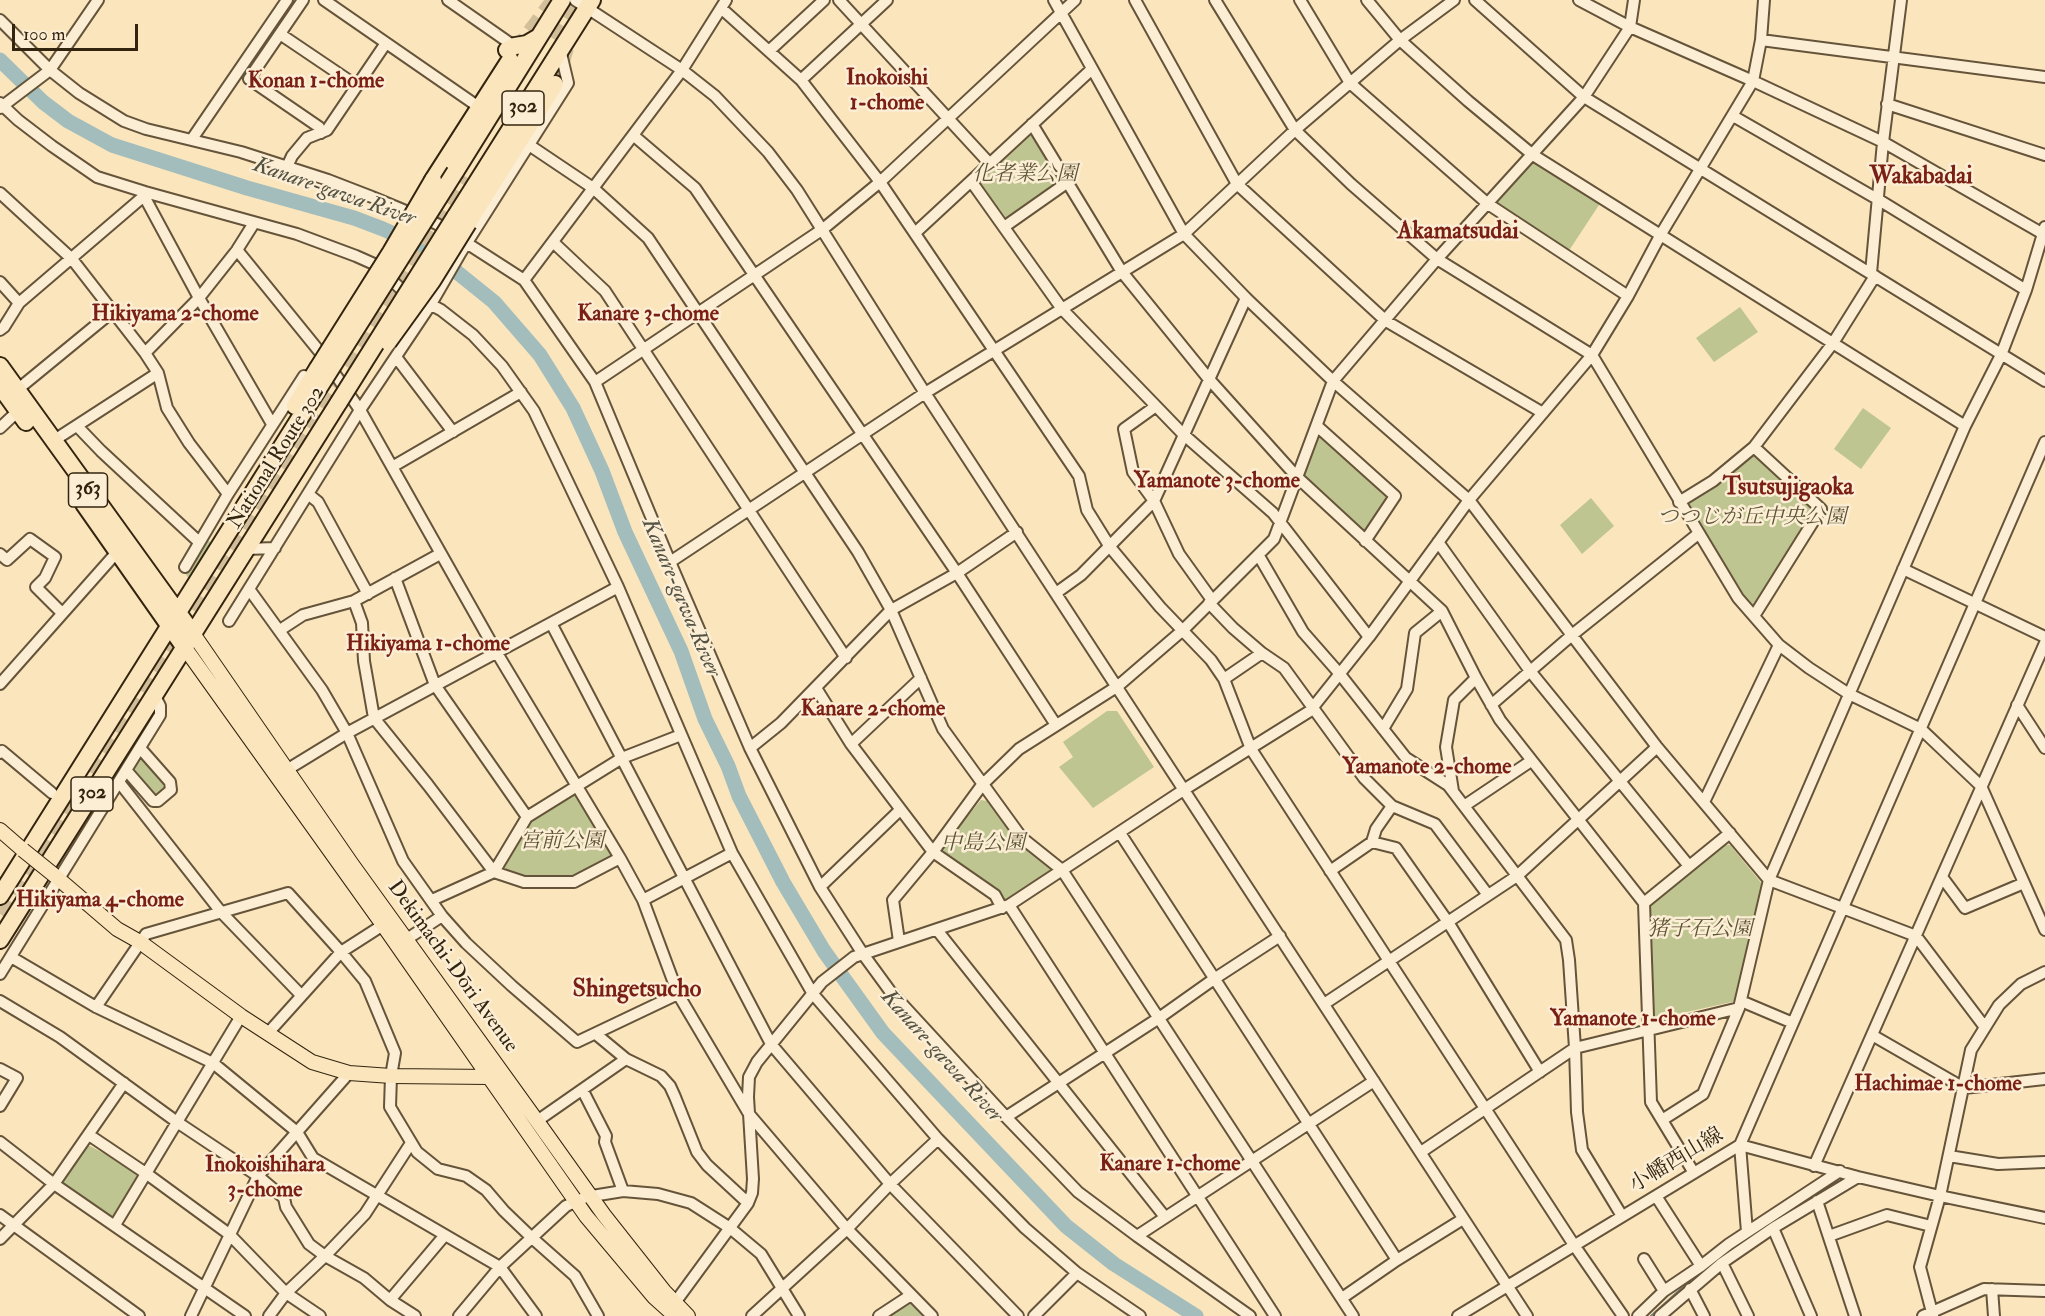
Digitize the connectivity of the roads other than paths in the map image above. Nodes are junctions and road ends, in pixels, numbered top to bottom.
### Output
1 (287, 0) edge
2 (303, 0) edge
3 (324, 0) edge
4 (448, 0) edge
5 (562, 0) edge
6 (825, 0) edge
7 (839, 0) edge
8 (887, 0) edge
9 (1054, 0) edge
10 (1075, 0) edge
11 (1135, 0) edge
12 (1215, 0) edge
13 (1300, 0) edge
14 (1367, 0) edge
15 (1455, 0) edge
16 (1475, 0) edge
17 (1579, 0) edge
18 (1634, 0) edge
19 (1764, 0) edge
20 (1901, 0) edge
21 (94, 2) edge
22 (584, 3) edge
23 (724, 4) edge
24 (1061, 13) junction
25 (0, 20) edge
26 (862, 23) junction
27 (1630, 27) junction
28 (280, 34) junction
29 (539, 37) junction
30 (1400, 40) junction
31 (1761, 40) junction
32 (386, 43) junction
33 (560, 49) junction
34 (769, 51) junction
35 (508, 55) junction
36 (1893, 57) junction
37 (1092, 69) junction
38 (682, 70) junction
39 (47, 73) junction
40 (2045, 78) edge
41 (801, 80) junction
42 (1754, 81) junction
43 (1350, 83) junction
44 (555, 84) tunnel mouth
45 (357, 86) junction
46 (1584, 97) junction
47 (473, 103) junction
48 (1887, 104) junction
49 (3, 105) edge
50 (1733, 116) junction
51 (949, 118) junction
52 (1032, 124) junction
53 (1295, 130) junction
54 (321, 133) junction
55 (633, 135) junction
56 (192, 139) junction
57 (1883, 142) junction
58 (529, 144) junction
59 (1533, 155) junction
60 (2045, 155) edge
61 (990, 164) junction
62 (287, 166) junction
63 (1701, 168) junction
64 (971, 181) junction
65 (880, 182) junction
66 (1068, 182) junction
67 (1237, 184) junction
68 (593, 188) junction
69 (0, 194) edge
70 (144, 194) junction
71 (1879, 200) junction
72 (1488, 204) junction
73 (405, 214) junction
74 (461, 220) junction
75 (254, 223) junction
76 (1004, 226) junction
77 (823, 229) junction
78 (2044, 232) edge
79 (915, 233) junction
80 (1184, 234) junction
81 (1661, 234) junction
82 (553, 242) junction
83 (464, 247) junction
84 (237, 250) junction
85 (72, 259) junction
86 (1437, 259) junction
87 (379, 261) junction
88 (1122, 272) junction
89 (1873, 274) junction
90 (755, 275) junction
91 (524, 280) junction
92 (0, 282) edge
93 (2026, 290) junction
94 (1628, 296) junction
95 (199, 298) junction
96 (1246, 298) junction
97 (19, 303) junction
98 (431, 304) junction
99 (1062, 309) junction
100 (112, 312) junction
101 (698, 313) junction
102 (1386, 321) junction
103 (0, 330) edge
104 (1833, 343) junction
105 (644, 349) junction
106 (994, 350) junction
107 (145, 353) junction
108 (1592, 355) junction
109 (2001, 355) junction
110 (396, 357) junction
111 (0, 366) edge
112 (321, 366) junction
113 (158, 373) junction
114 (1208, 378) junction
115 (1333, 381) junction
116 (2045, 381) edge
117 (595, 382) junction
118 (0, 386) edge
119 (17, 390) junction
120 (521, 392) junction
121 (926, 393) junction
122 (1156, 406) junction
123 (360, 410) junction
124 (18, 411) junction
125 (1543, 413) junction
126 (272, 424) junction
127 (77, 426) junction
128 (1317, 426) junction
129 (1965, 426) junction
130 (0, 428) edge
131 (453, 432) junction
132 (863, 434) junction
133 (1183, 434) junction
134 (53, 441) junction
135 (2045, 442) edge
136 (1754, 447) junction
137 (392, 467) junction
138 (805, 473) junction
139 (1298, 477) junction
140 (228, 494) junction
141 (308, 494) junction
142 (1469, 500) junction
143 (1154, 501) junction
144 (1679, 502) junction
145 (749, 510) junction
146 (1280, 521) junction
147 (211, 524) junction
148 (1017, 532) junction
149 (1698, 534) junction
150 (1365, 541) junction
151 (199, 542) junction
152 (1438, 542) junction
153 (1110, 547) junction
154 (275, 548) junction
155 (246, 549) junction
156 (218, 550) junction
157 (118, 552) junction
158 (0, 554) edge
159 (440, 554) junction
160 (1259, 556) junction
161 (670, 562) junction
162 (187, 565) dead end
163 (1903, 569) junction
164 (957, 573) junction
165 (395, 578) junction
166 (1409, 582) junction
167 (618, 587) junction
168 (249, 589) junction
169 (1056, 593) junction
170 (368, 594) junction
171 (354, 601) junction
172 (1211, 601) junction
173 (1975, 603) junction
174 (891, 610) junction
175 (1442, 611) junction
176 (62, 613) junction
177 (1754, 616) junction
178 (173, 619) junction
179 (230, 621) dead end
180 (551, 623) junction
181 (280, 630) junction
182 (1183, 630) junction
183 (1572, 635) junction
184 (1369, 637) junction
185 (2045, 637) edge
186 (190, 641) junction
187 (2045, 643) edge
188 (1779, 645) junction
189 (497, 653) junction
190 (1262, 653) junction
191 (846, 658) junction
192 (1530, 671) junction
193 (1339, 673) junction
194 (921, 678) junction
195 (1476, 678) junction
196 (1224, 679) junction
197 (0, 684) edge
198 (435, 685) junction
199 (1118, 686) junction
200 (816, 688) junction
201 (1849, 694) junction
202 (155, 696) junction
203 (1491, 705) junction
204 (2018, 705) junction
205 (1313, 706) junction
206 (374, 718) junction
207 (1056, 724) junction
208 (1383, 729) junction
209 (1921, 729) junction
210 (347, 733) junction
211 (681, 735) junction
212 (850, 744) junction
213 (1657, 747) junction
214 (140, 748) junction
215 (750, 748) junction
216 (2045, 748) edge
217 (1251, 749) junction
218 (0, 753) edge
219 (621, 758) junction
220 (1531, 761) junction
221 (126, 770) junction
222 (283, 773) junction
223 (119, 782) junction
224 (1619, 782) junction
225 (982, 785) junction
226 (576, 786) junction
227 (1981, 786) junction
228 (1185, 789) junction
229 (1453, 792) junction
230 (52, 793) dead end
231 (1704, 802) junction
232 (1392, 806) junction
233 (1464, 806) junction
234 (900, 810) junction
235 (527, 817) junction
236 (1579, 819) junction
237 (1120, 833) junction
238 (1730, 833) junction
239 (2, 837) edge
240 (1372, 842) junction
241 (933, 852) junction
242 (732, 853) junction
243 (620, 858) junction
244 (1689, 866) junction
245 (1062, 870) junction
246 (1330, 871) junction
247 (494, 872) junction
248 (1517, 876) junction
249 (56, 877) junction
250 (1942, 877) junction
251 (685, 879) junction
252 (1769, 880) junction
253 (2024, 883) junction
254 (820, 887) junction
255 (1488, 895) junction
256 (0, 896) edge
257 (432, 900) junction
258 (643, 900) junction
259 (1644, 903) junction
260 (1006, 906) junction
261 (1843, 908) junction
262 (221, 912) junction
263 (442, 916) junction
264 (1448, 922) junction
265 (383, 926) junction
266 (938, 930) junction
267 (2045, 930) edge
268 (1280, 936) junction
269 (1916, 936) junction
270 (407, 939) junction
271 (0, 940) edge
272 (899, 941) junction
273 (140, 942) junction
274 (341, 952) junction
275 (863, 954) junction
276 (11, 957) junction
277 (1389, 961) junction
278 (2045, 972) edge
279 (0, 974) edge
280 (1214, 979) junction
281 (678, 994) junction
282 (813, 994) junction
283 (301, 995) junction
284 (0, 1001) edge
285 (1324, 1004) junction
286 (1740, 1004) junction
287 (96, 1007) junction
288 (241, 1016) junction
289 (1159, 1018) junction
290 (1793, 1023) junction
291 (1984, 1026) junction
292 (1648, 1030) junction
293 (269, 1032) junction
294 (597, 1035) junction
295 (1872, 1035) junction
296 (771, 1044) junction
297 (1575, 1048) junction
298 (1105, 1053) junction
299 (626, 1059) junction
300 (213, 1064) junction
301 (0, 1069) edge
302 (1540, 1072) junction
303 (349, 1073) junction
304 (391, 1077) junction
305 (490, 1077) junction
306 (2045, 1078) edge
307 (1374, 1081) junction
308 (124, 1083) junction
309 (1059, 1083) junction
310 (510, 1084) junction
311 (1964, 1088) junction
312 (583, 1091) junction
313 (0, 1106) edge
314 (1485, 1109) junction
315 (749, 1114) junction
316 (1006, 1117) junction
317 (1662, 1120) junction
318 (537, 1121) junction
319 (177, 1122) junction
320 (1308, 1123) junction
321 (297, 1131) junction
322 (89, 1135) junction
323 (938, 1139) junction
324 (0, 1142) edge
325 (411, 1143) junction
326 (1740, 1145) junction
327 (1421, 1152) junction
328 (1949, 1156) junction
329 (1252, 1161) junction
330 (2045, 1162) edge
331 (1814, 1166) junction
332 (1840, 1171) junction
333 (1694, 1173) junction
334 (147, 1174) junction
335 (258, 1176) junction
336 (1858, 1177) junction
337 (54, 1184) junction
338 (890, 1184) junction
339 (623, 1191) junction
340 (377, 1194) junction
341 (1197, 1196) junction
342 (1656, 1196) junction
343 (1940, 1196) junction
344 (583, 1198) junction
345 (1817, 1201) junction
346 (748, 1203) junction
347 (0, 1215) edge
348 (1622, 1216) junction
349 (1165, 1217) junction
350 (2045, 1218) edge
351 (1463, 1219) junction
352 (115, 1225) junction
353 (13, 1226) junction
354 (1931, 1226) junction
355 (730, 1228) junction
356 (1773, 1228) junction
357 (847, 1229) junction
358 (1747, 1232) junction
359 (229, 1234) junction
360 (445, 1235) junction
361 (1137, 1236) junction
362 (1829, 1236) junction
363 (531, 1237) junction
364 (0, 1239) edge
365 (1574, 1245) junction
366 (325, 1256) junction
367 (1644, 1259) dead end
368 (1397, 1260) junction
369 (1722, 1263) junction
370 (1701, 1266) junction
371 (500, 1267) junction
372 (1077, 1273) junction
373 (1507, 1286) junction
374 (204, 1287) junction
375 (782, 1288) junction
376 (1690, 1289) junction
377 (1992, 1289) junction
378 (1664, 1291) junction
379 (2045, 1291) edge
380 (286, 1293) junction
381 (911, 1295) junction
382 (1342, 1298) junction
383 (390, 1300) junction
384 (671, 1311) edge
385 (596, 1312) edge
386 (1930, 1315) edge
387 (139, 1316) edge
388 (191, 1316) edge
389 (245, 1316) edge
390 (269, 1316) edge
391 (320, 1316) edge
392 (415, 1316) edge
393 (459, 1316) edge
394 (536, 1316) edge
395 (583, 1316) edge
396 (688, 1316) edge
397 (752, 1316) edge
398 (799, 1316) edge
399 (879, 1316) edge
400 (932, 1316) edge
401 (1018, 1316) edge
402 (1034, 1316) edge
403 (1140, 1316) edge
404 (1250, 1316) edge
405 (1275, 1316) edge
406 (1353, 1316) edge
407 (1458, 1316) edge
408 (1527, 1316) edge
409 (1623, 1316) edge
410 (1638, 1316) edge
411 (1660, 1316) edge
412 (1704, 1316) edge
413 (1748, 1316) edge
414 (1811, 1316) edge
415 (1855, 1316) edge
416 (1994, 1316) edge

1 - 56 street
2 - 28 street
3 - 32 street
4 - 35 street
5 - 29 highway, National Route 302 / 302
6 - 34 street
7 - 26 street
8 - 26 street
9 - 24 street
10 - 24 street
11 - 67 street
12 - 53 street
13 - 43 street
14 - 30 street
15 - 30 street
16 - 46 street
17 - 27 street
18 - 27 street
19 - 31 street
20 - 36 street
21 - 39 street
22 - 33 highway, National Route 302 / 302
22 - 38 street
23 - 34 street
23 - 38 street
24 - 37 street
24 - 51 street
25 - 39 street
26 - 41 street
26 - 51 street
27 - 42 street
27 - 46 street
28 - 45 street
28 - 54 street
29 - 35 highway
29 - 112 highway, National Route 302 / 302, bridge
30 - 43 street
30 - 59 street
31 - 36 street
31 - 42 street
32 - 45 street
32 - 47 street
33 - 58 street
33 - 74 highway, National Route 302 / 302
34 - 41 street
35 - 47 street
35 - 87 highway, bridge
36 - 40 street
36 - 48 street
37 - 52 street
37 - 80 street
38 - 55 street
38 - 77 street
39 - 49 street
39 - 56 street
41 - 65 street
42 - 50 street
42 - 57 street
43 - 53 street
43 - 72 street
44 - 74 highway
45 - 54 street
46 - 59 street
46 - 63 street
47 - 73 street
48 - 57 street
48 - 60 street
49 - 70 street
50 - 63 street
50 - 71 street
51 - 61 street
51 - 65 street
52 - 61 street
52 - 66 street
53 - 67 street
53 - 86 street
54 - 62 street
55 - 68 street
55 - 90 street
56 - 62 street
57 - 71 street
57 - 78 street
58 - 68 street
58 - 83 street
59 - 72 street
59 - 81 street
61 - 64 street
62 - 73 street
63 - 81 street
63 - 89 street
64 - 76 street
64 - 79 street
65 - 77 street
65 - 79 street
66 - 76 street
66 - 88 street
67 - 80 street
67 - 102 street
68 - 82 street
68 - 101 street
69 - 85 street
70 - 75 street
70 - 85 street
70 - 95 street
71 - 89 street
71 - 93 street
72 - 86 street
72 - 94 street
73 - 83 street
73 - 87 street
74 - 155 highway, National Route 302 / 302, bridge
75 - 84 street
75 - 87 street
76 - 99 street
77 - 90 street
77 - 121 street
78 - 93 street
79 - 106 street
80 - 88 street
80 - 96 street
81 - 94 street
81 - 104 street
82 - 91 street
82 - 105 street
83 - 91 street
83 - 98 street
84 - 95 street
84 - 112 street
85 - 97 street
85 - 100 street
86 - 102 street
86 - 108 street
87 - 98 street
87 - 112 highway, bridge
88 - 99 street
88 - 114 street
89 - 104 street
89 - 109 street
90 - 101 street
90 - 132 street
91 - 117 street
92 - 97 street
93 - 109 street
94 - 108 street
95 - 107 street
95 - 126 street
96 - 114 street
96 - 115 street
97 - 103 street
98 - 110 street
98 - 120 street
99 - 106 street
99 - 122 street
100 - 107 street
100 - 119 street
101 - 105 street
101 - 138 street
102 - 115 street
102 - 125 street
104 - 129 street
104 - 136 street
105 - 117 street
105 - 145 street
106 - 121 street
106 - 153 street
107 - 113 street
108 - 125 street
108 - 144 street
109 - 116 street
109 - 129 street
110 - 123 street
110 - 131 street
111 - 119 highway, 363
112 - 123 street
112 - 126 street
112 - 156 highway, National Route 302 / 302
113 - 127 street
113 - 140 street
114 - 133 street
114 - 139 street
115 - 128 street
115 - 142 street
117 - 161 street
118 - 124 highway, 363
119 - 134 highway, 363
120 - 131 street
120 - 167 street
121 - 132 street
121 - 148 street
122 - 133 street
122 - 143 street
123 - 137 street
123 - 141 street
124 - 130 street
124 - 157 highway, 363
125 - 142 street
126 - 140 street
127 - 134 street
127 - 151 street
128 - 139 street
128 - 150 street
129 - 163 street
131 - 137 street
132 - 138 street
132 - 164 street
133 - 143 street
133 - 146 street
134 - 178 highway, 363
135 - 173 street
136 - 144 street
136 - 177 street
137 - 159 street
138 - 145 street
138 - 174 street
139 - 146 street
139 - 150 street
140 - 147 street
141 - 154 street
141 - 170 street
142 - 152 street
142 - 183 street
143 - 153 street
143 - 172 street
144 - 149 street
145 - 161 street
145 - 191 street
146 - 160 street
146 - 184 street
147 - 151 street
147 - 156 street
148 - 164 street
148 - 169 street
149 - 177 street
149 - 183 street
150 - 166 street
151 - 162 street
152 - 166 street
152 - 192 street
153 - 169 street
153 - 182 street
154 - 155 street
154 - 168 street
155 - 186 highway, National Route 302 / 302
156 - 178 highway, National Route 302 / 302
157 - 176 street
157 - 178 highway, 363
158 - 176 street
159 - 165 street
159 - 189 street
160 - 172 street
160 - 193 street
161 - 215 street
163 - 173 street
163 - 201 street
164 - 174 street
164 - 207 street
165 - 170 street
165 - 198 street
166 - 175 street
166 - 184 street
167 - 180 street
167 - 211 street
168 - 179 street
168 - 181 street
169 - 199 street
170 - 171 street
171 - 181 street
171 - 206 street
172 - 182 street
172 - 190 street
173 - 185 street
173 - 209 street
174 - 191 street
174 - 194 street
175 - 195 street
175 - 208 street
176 - 197 street
177 - 188 street
178 - 186 highway, 363
178 - 256 highway, National Route 302 / 302
180 - 189 street
180 - 219 street
181 - 210 street
182 - 196 street
182 - 199 street
183 - 192 street
183 - 213 street
184 - 193 street
186 - 202 highway, National Route 302 / 302
186 - 222 main road, Dekimachi-Dōri Avenue
187 - 204 street
188 - 201 street
188 - 231 street
189 - 198 street
189 - 226 street
190 - 196 street
190 - 205 street
191 - 200 street
192 - 203 street
192 - 224 street
193 - 205 street
193 - 208 street
194 - 212 street
194 - 225 street
195 - 203 street
195 - 229 street
196 - 217 street
198 - 206 street
198 - 235 street
199 - 207 street
199 - 228 street
200 - 212 street
200 - 215 street
201 - 209 street
201 - 252 street
202 - 214 street
202 - 271 highway, National Route 302 / 302
203 - 220 street
204 - 216 street
204 - 227 street
205 - 217 street
205 - 232 street
206 - 210 street
206 - 247 street
207 - 225 street
208 - 229 street
209 - 227 street
209 - 261 street
210 - 222 street
210 - 257 street
211 - 219 street
211 - 242 street
212 - 234 street
213 - 224 street
213 - 231 street
214 - 221 street
214 - 221 street
215 - 254 street
217 - 228 street
217 - 246 street
218 - 230 street
219 - 226 street
219 - 251 street
220 - 233 street
220 - 236 street
221 - 223 street
222 - 265 main road, Dekimachi-Dōri Avenue
222 - 270 main road, Dekimachi-Dōri Avenue
223 - 249 street
223 - 262 street
224 - 236 street
224 - 244 street
225 - 241 street
225 - 245 street
226 - 235 street
226 - 243 street
227 - 250 street
227 - 253 street
228 - 237 street
228 - 268 street
229 - 233 street
231 - 238 street
232 - 240 street
232 - 255 street
233 - 248 street
234 - 241 street
234 - 254 street
235 - 247 street
236 - 248 street
236 - 259 street
237 - 245 street
237 - 280 street
238 - 244 street
238 - 252 street
239 - 249 main road, bridge
240 - 246 street
240 - 264 street
241 - 260 street
241 - 272 street
242 - 251 street
242 - 282 street
243 - 247 street
243 - 258 street
244 - 259 street
245 - 260 street
245 - 289 street
246 - 277 street
247 - 257 street
248 - 255 street
248 - 297 street
249 - 273 main road
249 - 276 street
250 - 253 street
250 - 269 street
251 - 258 street
251 - 296 street
252 - 261 street
252 - 286 street
253 - 267 street
254 - 275 street
255 - 264 street
257 - 263 street
258 - 281 street
259 - 292 street
260 - 266 street
260 - 298 street
261 - 269 street
261 - 290 street
262 - 273 street
262 - 274 street
262 - 283 street
263 - 270 street
263 - 294 street
264 - 277 street
264 - 302 street
265 - 274 street
265 - 305 main road, Dekimachi-Dōri Avenue
266 - 272 street
266 - 309 street
268 - 280 street
268 - 285 street
269 - 291 street
269 - 295 street
270 - 310 main road, Dekimachi-Dōri Avenue
272 - 275 street
273 - 287 street
273 - 288 main road
274 - 283 street
274 - 304 street
275 - 282 street
275 - 316 street
276 - 279 street
276 - 287 street
277 - 285 street
277 - 314 street
278 - 291 street
280 - 289 street
280 - 320 street
281 - 294 street
281 - 315 street
282 - 296 street
282 - 323 street
283 - 293 street
284 - 308 street
285 - 307 street
286 - 290 street
286 - 292 street
286 - 317 street
287 - 300 street
288 - 293 main road
288 - 300 street
289 - 298 street
289 - 329 street
290 - 326 street
291 - 311 street
292 - 297 street
292 - 317 street
293 - 303 main road
294 - 299 street
295 - 311 street
295 - 331 street
296 - 315 street
296 - 338 street
297 - 302 street
297 - 348 street
298 - 309 street
298 - 341 street
299 - 312 street
299 - 346 street
300 - 319 street
300 - 321 street
301 - 313 street
302 - 314 street
303 - 304 main road
303 - 321 street
304 - 305 main road
304 - 325 street
305 - 344 main road, Dekimachi-Dōri Avenue
306 - 311 street
307 - 320 street
307 - 327 street
308 - 319 street
308 - 322 street
309 - 316 street
309 - 349 street
310 - 318 main road, Dekimachi-Dōri Avenue
310 - 344 street
311 - 328 street
312 - 318 street
312 - 339 street
314 - 327 street
314 - 365 street
315 - 346 street
315 - 357 street
316 - 361 street
317 - 333 street
318 - 344 main road, Dekimachi-Dōri Avenue
319 - 334 street
319 - 335 street
320 - 329 street
320 - 368 street
321 - 335 street
321 - 340 street
322 - 334 street
322 - 337 street
323 - 338 street
323 - 372 street
324 - 337 street
325 - 340 street
325 - 363 street
326 - 331 street, 小幡西山線
326 - 333 street, 小幡西山線
326 - 358 street
327 - 351 street
328 - 330 street
328 - 343 street
329 - 341 street
329 - 382 street
331 - 332 street, 小幡西山線
332 - 336 street, 小幡西山線
332 - 358 street
333 - 342 street, 小幡西山線
334 - 352 street
334 - 359 street
335 - 359 street
335 - 366 street
336 - 343 street, 小幡西山線
336 - 345 street
337 - 352 street
337 - 353 street
338 - 357 street
338 - 401 street
339 - 344 street
339 - 355 street
340 - 360 street
340 - 366 street
341 - 349 street
341 - 405 street
342 - 348 street, 小幡西山線
342 - 370 street
343 - 350 street, 小幡西山線
343 - 354 street
344 - 363 street
344 - 384 main road, Dekimachi-Dōri Avenue
344 - 384 main road, Dekimachi-Dōri Avenue
345 - 356 street
345 - 362 street
346 - 355 street
347 - 353 street
348 - 365 street, 小幡西山線
349 - 361 street
351 - 368 street
351 - 373 street
352 - 374 street
353 - 364 street
353 - 387 street
354 - 362 street
354 - 386 street
355 - 375 street
355 - 384 street
356 - 369 street
356 - 414 street
357 - 375 street
357 - 381 street
358 - 370 street
359 - 374 street
359 - 380 street
360 - 371 street
360 - 383 street
361 - 404 street
362 - 415 street
363 - 371 street
363 - 385 street
365 - 373 street, 小幡西山線
365 - 409 street
366 - 380 street
366 - 383 street
367 - 378 street
368 - 382 street
369 - 376 street
369 - 413 street
370 - 378 street
371 - 393 street
371 - 394 street
372 - 402 street
372 - 403 street
373 - 407 street, 小幡西山線
373 - 408 street
374 - 388 street
374 - 389 street
375 - 397 street
375 - 398 street
376 - 411 street
376 - 412 street
377 - 379 street
377 - 386 street
377 - 416 street
378 - 410 street
380 - 390 street
380 - 391 street
381 - 399 street
381 - 400 street
382 - 406 street
383 - 392 street
384 - 396 main road, Dekimachi-Dōri Avenue
385 - 395 street

